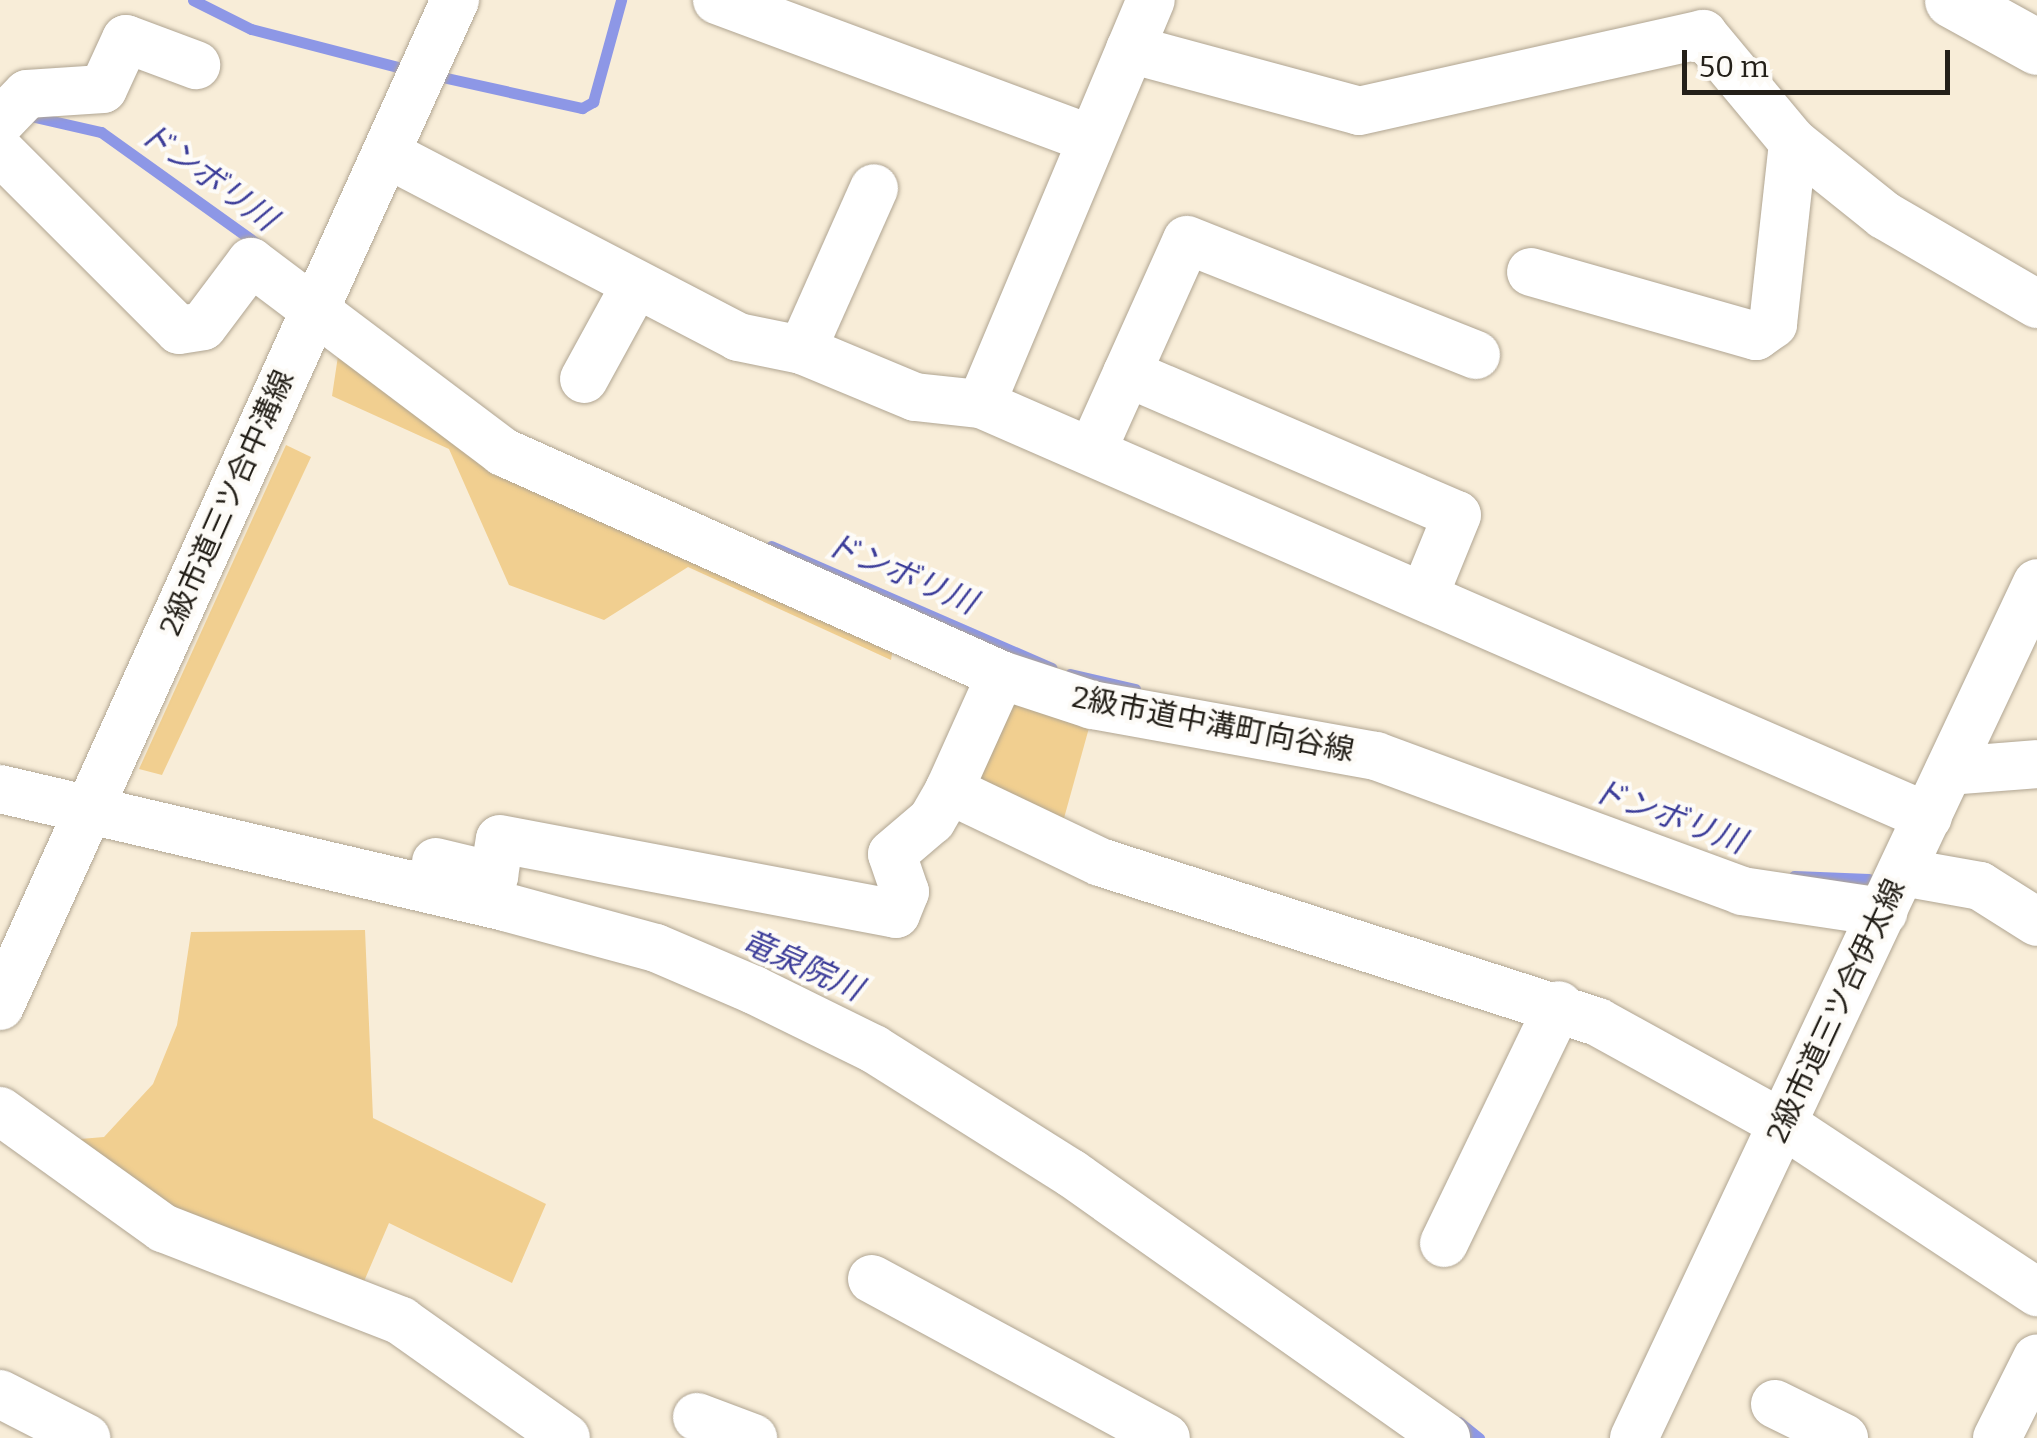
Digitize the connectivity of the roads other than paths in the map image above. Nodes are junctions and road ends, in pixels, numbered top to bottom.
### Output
1 (455, 0) edge
2 (717, 0) edge
3 (1151, 0) edge
4 (1952, 0) edge
5 (2037, 47) edge
6 (1130, 50) junction
7 (196, 66) dead end
8 (0, 122) edge
9 (1091, 139) junction
10 (1793, 142) junction
11 (0, 151) edge
12 (389, 155) junction
13 (874, 188) dead end
14 (1531, 272) dead end
15 (636, 284) junction
16 (2037, 304) edge
17 (314, 310) junction
18 (802, 350) junction
19 (1476, 355) dead end
20 (1127, 372) junction
21 (584, 379) dead end
22 (980, 404) junction
23 (1092, 451) junction
24 (2037, 583) edge
25 (1426, 591) junction
26 (1001, 675) junction
27 (2037, 764) edge
28 (1949, 771) junction
29 (0, 789) edge
30 (949, 790) junction
31 (96, 794) junction
32 (1928, 816) junction
33 (1892, 892) junction
34 (2037, 922) edge
35 (1558, 1005) junction
36 (0, 1006) edge
37 (0, 1111) edge
38 (1783, 1124) junction
39 (1444, 1243) dead end
40 (872, 1280) dead end
41 (2037, 1292) edge
42 (2037, 1358) edge
43 (0, 1394) edge
44 (1776, 1404) dead end
45 (697, 1417) dead end
46 (69, 1434) edge
47 (566, 1438) edge
48 (753, 1438) edge
49 (1166, 1438) edge
50 (1446, 1438) edge
51 (1634, 1438) edge
52 (1844, 1438) edge
53 (1997, 1438) edge

1 - 12 street, 2級市道三ツ合中溝線
2 - 9 street
3 - 6 street
4 - 5 main road
6 - 9 street
6 - 10 street
7 - 8 street
9 - 22 street
10 - 14 street
10 - 16 street
11 - 17 street, 2級市道中溝町向谷線
12 - 15 street
12 - 17 street, 2級市道三ツ合中溝線
13 - 18 street
15 - 18 street
15 - 21 street
17 - 26 street, 2級市道中溝町向谷線
17 - 31 street, 2級市道三ツ合中溝線
18 - 22 street
19 - 20 street
20 - 23 street
20 - 25 street
22 - 23 street
23 - 25 street
24 - 28 street, 2級市道三ツ合伊太線
25 - 32 street
26 - 30 street
26 - 33 street, 2級市道中溝町向谷線
27 - 28 street
28 - 32 street, 2級市道三ツ合伊太線
29 - 31 street
30 - 31 street
30 - 35 street
31 - 36 street, 2級市道三ツ合中溝線
31 - 50 street
32 - 33 street, 2級市道三ツ合伊太線
33 - 34 street, 2級市道中溝町向谷線
33 - 38 street, 2級市道三ツ合伊太線
35 - 38 street
35 - 39 street
37 - 47 street
38 - 41 street
38 - 51 street, 2級市道三ツ合伊太線
40 - 49 street
42 - 53 street
43 - 46 street
44 - 52 street
45 - 48 street

